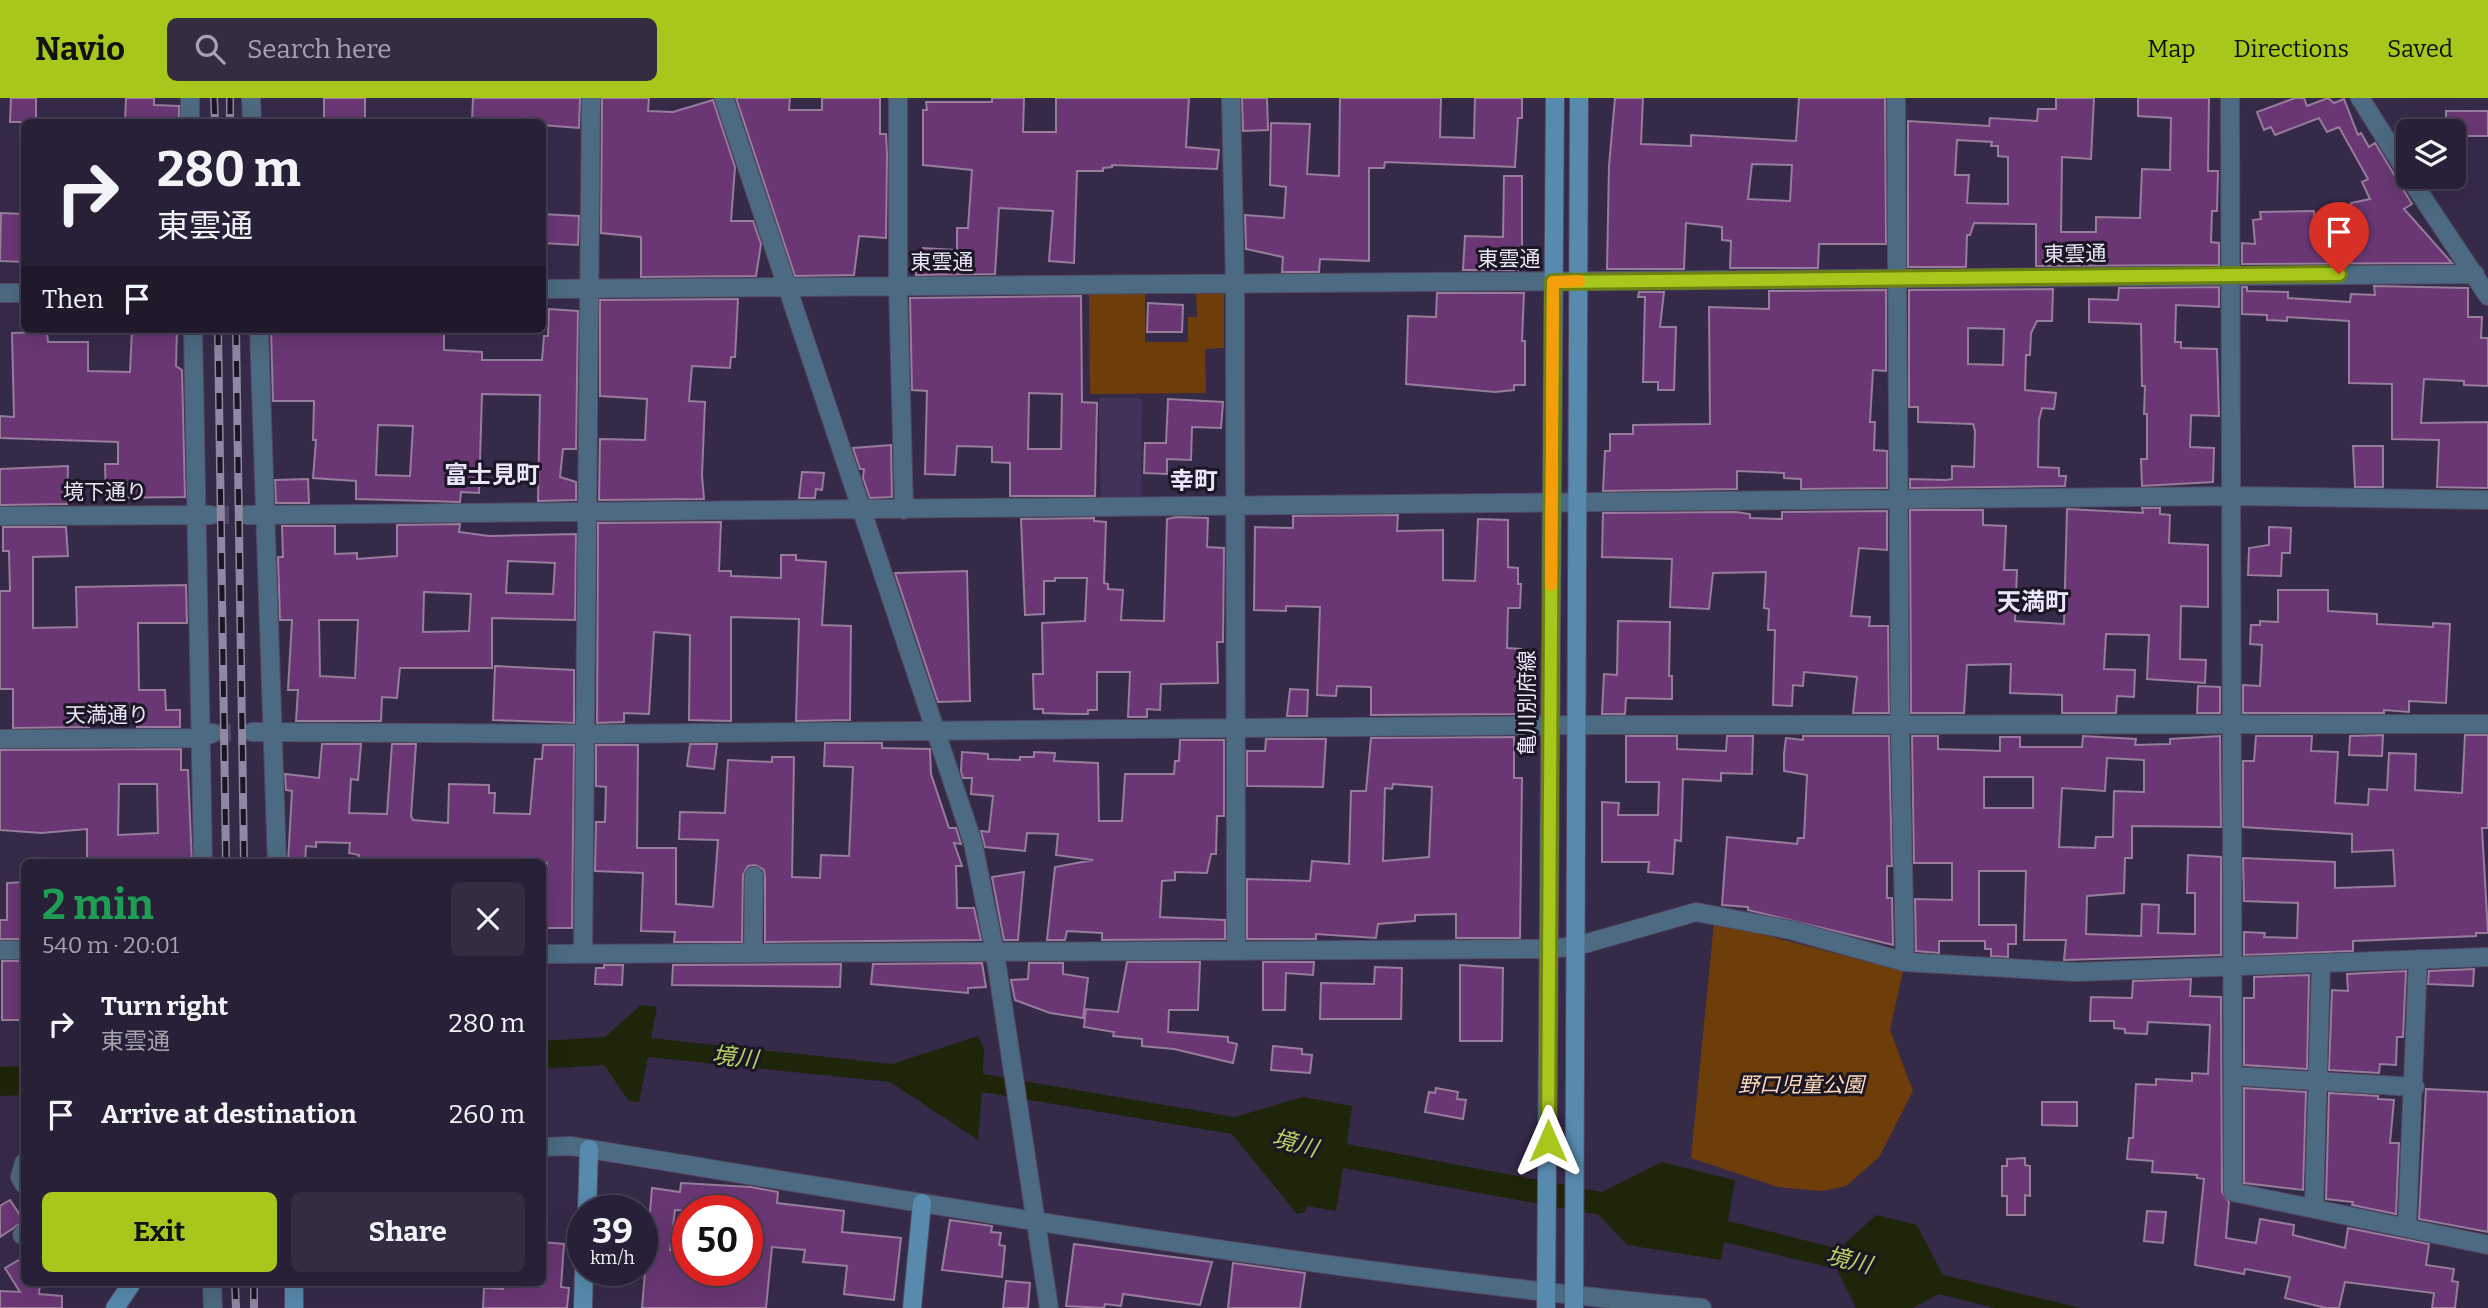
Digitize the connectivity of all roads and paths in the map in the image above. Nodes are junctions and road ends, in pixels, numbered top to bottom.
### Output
1 (190, 98) edge
2 (251, 98) edge
3 (591, 98) edge
4 (723, 98) edge
5 (898, 98) edge
6 (1231, 98) edge
7 (1555, 98) edge
8 (1579, 98) edge
9 (1896, 98) edge
10 (2230, 98) edge
11 (2360, 98) edge
12 (190, 119) edge
13 (252, 119) edge
14 (2396, 155) edge
15 (2418, 189) edge
16 (2230, 274) junction
17 (2475, 274) junction
18 (1899, 280) junction
19 (1578, 281) junction
20 (1553, 282) junction
21 (1235, 284) junction
22 (898, 285) junction
23 (786, 288) junction
24 (546, 289) edge
25 (588, 289) junction
26 (0, 293) edge
27 (21, 293) edge
28 (2488, 296) edge
29 (193, 333) edge
30 (259, 333) edge
31 (2233, 496) junction
32 (1900, 500) junction
33 (2488, 500) edge
34 (1552, 504) junction
35 (1577, 504) junction
36 (1233, 506) junction
37 (904, 509) junction
38 (862, 510) junction
39 (589, 511) junction
40 (204, 514) junction
41 (256, 515) junction
42 (0, 516) edge
43 (2234, 724) junction
44 (2488, 724) edge
45 (1900, 725) junction
46 (1549, 726) junction
47 (1576, 726) junction
48 (936, 729) junction
49 (1233, 729) junction
50 (251, 732) tunnel mouth
51 (272, 732) junction
52 (587, 734) junction
53 (207, 735) junction
54 (0, 739) edge
55 (203, 859) edge
56 (276, 859) edge
57 (754, 876) dead end
58 (1577, 946) junction
59 (1549, 949) junction
60 (0, 950) edge
61 (21, 950) edge
62 (1236, 951) junction
63 (583, 953) junction
64 (995, 953) junction
65 (546, 954) edge
66 (753, 954) junction
67 (2488, 957) edge
68 (2418, 959) junction
69 (1905, 961) junction
70 (2321, 963) junction
71 (2233, 967) junction
72 (2233, 1076) junction
73 (2317, 1081) junction
74 (2415, 1087) junction
75 (546, 1147) edge
76 (589, 1149) junction
77 (588, 1195) edge
78 (922, 1203) junction
79 (2314, 1208) junction
80 (1036, 1221) junction
81 (2407, 1226) junction
82 (2488, 1245) edge
83 (130, 1286) edge
84 (212, 1286) edge
85 (294, 1286) edge
86 (584, 1286) edge
87 (1546, 1301) edge
88 (1574, 1302) edge
89 (115, 1308) edge
90 (213, 1308) edge
91 (294, 1308) edge
92 (583, 1308) edge
93 (912, 1308) edge
94 (1049, 1308) edge
95 (1702, 1308) edge

1 - 12 street
2 - 13 street
3 - 25 street
4 - 23 street
5 - 22 street
6 - 21 street
7 - 20 main road, 亀川別府線
8 - 19 main road
9 - 18 street
10 - 16 street
11 - 14 street
15 - 17 street
16 - 17 street, 東雲通
16 - 18 street, 東雲通
16 - 31 street
17 - 28 street
18 - 19 street, 東雲通
18 - 32 street
19 - 20 street, 東雲通
19 - 35 main road
20 - 21 street, 東雲通
20 - 34 main road, 亀川別府線
21 - 22 street, 東雲通
21 - 36 street
22 - 23 street, 東雲通
22 - 37 street
23 - 25 street, 東雲通
23 - 38 street
24 - 25 street, 東雲通
25 - 39 street
26 - 27 street
29 - 40 street
30 - 41 street
31 - 32 street
31 - 33 street
31 - 43 street
32 - 35 street
32 - 45 street
34 - 35 street
34 - 36 street
34 - 46 main road, 亀川別府線
35 - 47 main road
36 - 37 street
36 - 49 street
37 - 38 street
38 - 39 street
38 - 48 street
39 - 41 street
39 - 52 street
40 - 42 street, 境下通り
40 - 53 street
41 - 51 street
43 - 44 street
43 - 45 street
43 - 71 street
45 - 47 street
45 - 69 street
46 - 47 street
46 - 49 street
46 - 59 main road, 亀川別府線
47 - 58 main road
48 - 49 street
48 - 52 street
48 - 64 street
49 - 62 street
50 - 51 street
51 - 52 street
51 - 56 street
52 - 63 street
53 - 54 street, 天満通り
53 - 55 street
57 - 66 street
58 - 59 street
58 - 69 street
58 - 88 main road
59 - 62 street
59 - 87 main road, 亀川別府線
60 - 61 street
62 - 64 street
63 - 65 street
63 - 66 street
64 - 66 street
64 - 80 street
67 - 68 street
68 - 70 street
68 - 74 street
69 - 71 street
70 - 71 street
70 - 73 street
71 - 72 street
72 - 73 street
72 - 79 street
73 - 74 street
73 - 79 street
74 - 81 street
75 - 76 street
76 - 77 main road
76 - 78 street
78 - 80 street
78 - 93 main road
79 - 81 street
80 - 87 street
80 - 94 street
81 - 82 street
83 - 89 main road
84 - 90 street
85 - 91 main road
86 - 92 main road
87 - 88 street
88 - 95 street

